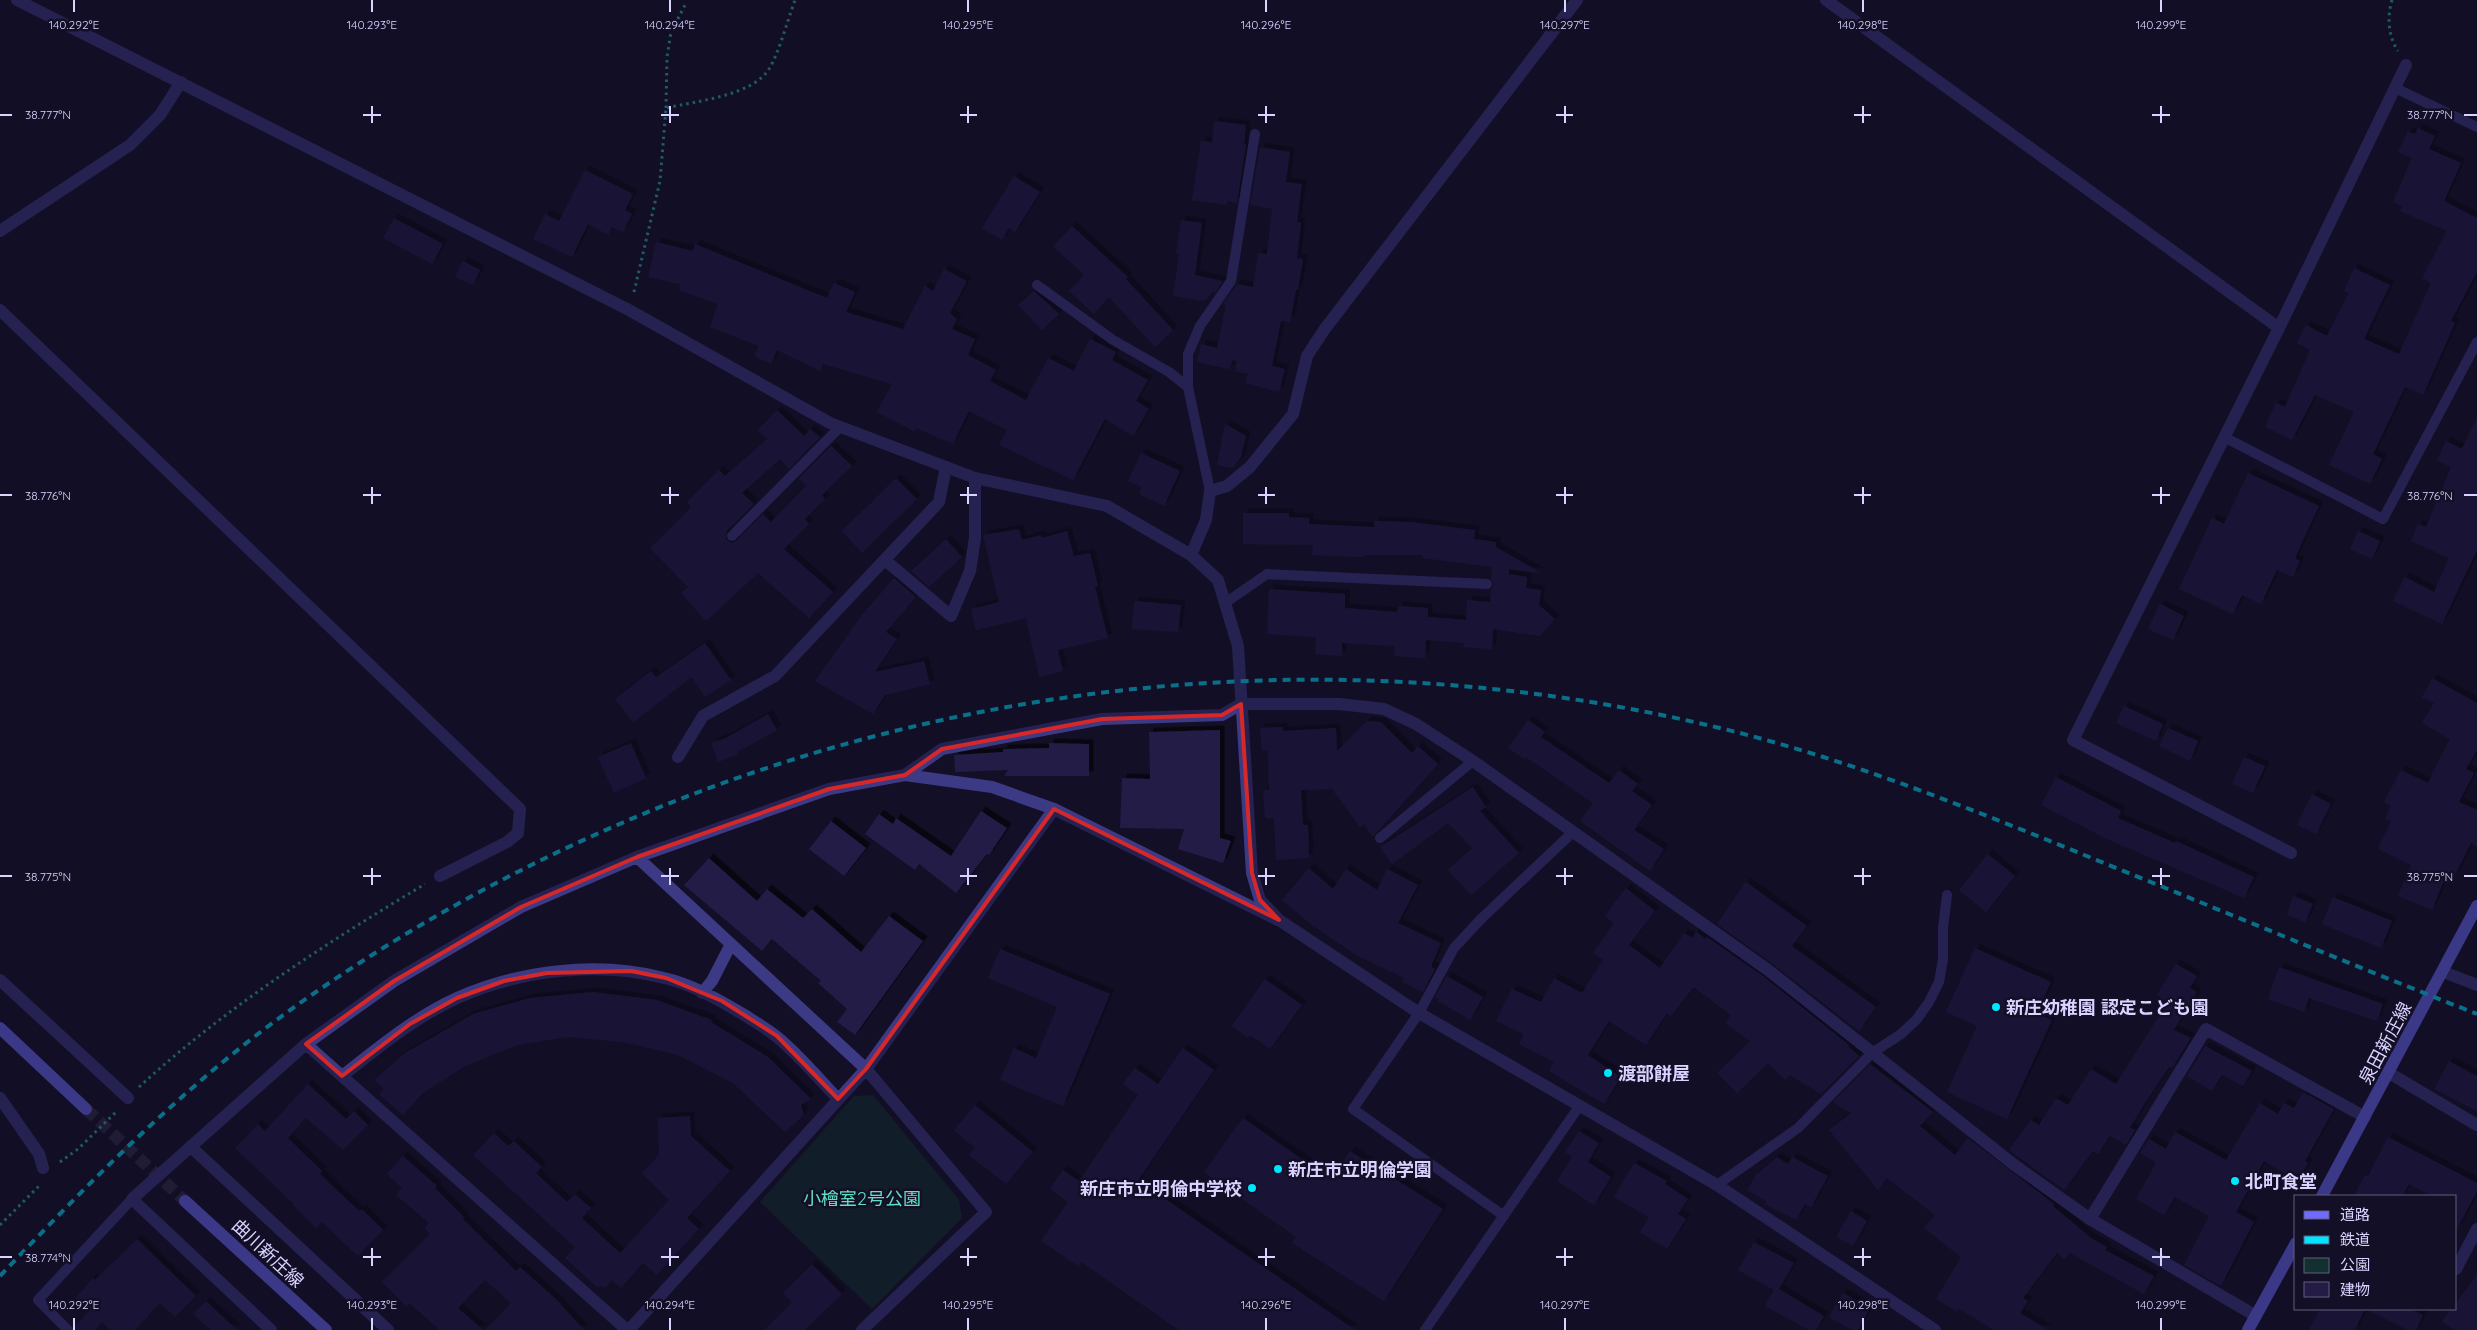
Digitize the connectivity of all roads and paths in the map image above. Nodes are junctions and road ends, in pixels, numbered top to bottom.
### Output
1 (17, 0) edge
2 (795, 0) edge
3 (1577, 0) edge
4 (1826, 0) edge
5 (2392, 0) edge
6 (685, 5) dead end
7 (2406, 65) joint
8 (181, 82) junction
9 (2395, 88) junction
10 (666, 108) junction
11 (2477, 127) edge
12 (1255, 134) dead end
13 (0, 231) edge
14 (1038, 285) dead end
15 (0, 310) edge
16 (629, 310) junction
17 (2279, 328) junction
18 (2477, 342) edge
19 (1188, 387) junction
20 (840, 427) junction
21 (2224, 437) junction
22 (946, 467) junction
23 (975, 478) junction
24 (1210, 491) junction
25 (732, 536) dead end
26 (1191, 555) junction
27 (885, 560) junction
28 (1487, 584) dead end
29 (1225, 603) junction
30 (1241, 704) junction
31 (678, 758) dead end
32 (1473, 760) junction
33 (905, 775) junction
34 (1054, 809) junction
35 (1573, 832) junction
36 (1380, 838) dead end
37 (2291, 853) dead end
38 (637, 857) junction
39 (440, 876) joint
40 (1947, 895) dead end
41 (2477, 906) edge
42 (1279, 920) junction
43 (731, 944) junction
44 (2442, 972) junction
45 (0, 980) edge
46 (2477, 985) edge
47 (702, 993) junction
48 (1419, 1013) junction
49 (0, 1028) edge
50 (306, 1044) junction
51 (1872, 1053) junction
52 (866, 1069) junction
53 (2389, 1073) junction
54 (342, 1076) junction
55 (0, 1098) edge
56 (128, 1098) junction
57 (838, 1099) junction
58 (1580, 1105) junction
59 (86, 1109) tunnel mouth
60 (2365, 1117) junction
61 (2477, 1125) edge
62 (191, 1147) junction
63 (43, 1168) junction
64 (1717, 1185) junction
65 (2323, 1195) edge
66 (132, 1199) junction
67 (185, 1201) tunnel mouth
68 (1504, 1216) junction
69 (2090, 1220) junction
70 (0, 1225) edge
71 (2477, 1231) edge
72 (2294, 1247) edge
73 (2457, 1267) edge
74 (2256, 1316) junction
75 (68, 1330) edge
76 (272, 1330) edge
77 (326, 1330) edge
78 (388, 1330) edge
79 (628, 1330) edge
80 (862, 1330) edge
81 (1425, 1330) edge
82 (1935, 1330) edge
83 (2248, 1330) edge

1 - 8 street
2 - 10 path
3 - 24 street
4 - 17 street
5 - 7 path
6 - 10 path
7 - 9 street
8 - 13 street
8 - 16 street
9 - 11 lane
9 - 17 street
10 - 16 path
12 - 19 lane
14 - 19 lane
15 - 39 street
16 - 20 street
17 - 21 street
18 - 21 lane
19 - 24 lane
20 - 22 street
20 - 25 lane
21 - 37 street
22 - 23 street
22 - 27 street
23 - 26 street
23 - 27 street
24 - 26 street
26 - 29 street
27 - 31 street
28 - 29 lane
29 - 30 street
30 - 32 street
30 - 33 street
30 - 42 street
32 - 35 street
32 - 36 lane
33 - 34 street
33 - 38 street
34 - 42 street
34 - 52 street
35 - 48 lane
35 - 51 street
38 - 43 street
38 - 50 street
39 - 56 path
40 - 51 lane
41 - 44 main road, 泉田新庄線
42 - 48 street
43 - 47 street
43 - 52 street
44 - 46 street
44 - 53 main road, 泉田新庄線
45 - 56 street
47 - 54 street
47 - 57 street
48 - 58 street
48 - 68 lane
49 - 59 main road
50 - 54 street
50 - 62 street
51 - 64 lane
51 - 69 street
52 - 57 street
52 - 80 street
53 - 60 main road, 泉田新庄線
53 - 61 street
54 - 79 street
55 - 63 street
56 - 63 path
57 - 79 street
58 - 64 street
58 - 68 lane
60 - 65 main road, 泉田新庄線
60 - 69 street
62 - 66 street
62 - 78 street
63 - 70 path
64 - 82 street
66 - 75 lane
66 - 76 street
67 - 77 main road, 曲川新庄線
68 - 81 lane
69 - 74 street
71 - 73 street
72 - 74 main road
74 - 83 main road

